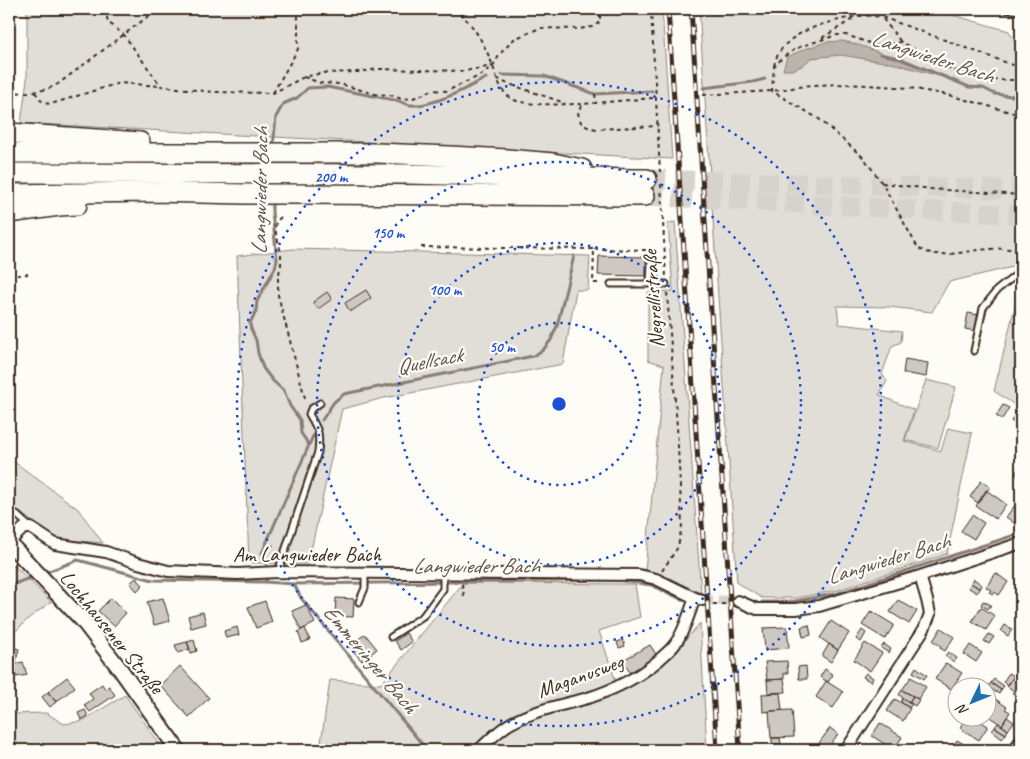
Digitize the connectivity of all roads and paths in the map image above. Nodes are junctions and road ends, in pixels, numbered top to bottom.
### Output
1 (105, 9) edge
2 (157, 9) edge
3 (298, 9) edge
4 (453, 9) edge
5 (600, 9) edge
6 (652, 9) edge
7 (1005, 9) edge
8 (1021, 11) edge
9 (858, 16) junction
10 (882, 17) junction
11 (124, 35) junction
12 (819, 40) junction
13 (901, 42) junction
14 (492, 66) junction
15 (774, 67) junction
16 (1021, 68) edge
17 (304, 77) junction
18 (496, 77) junction
19 (1021, 80) edge
20 (161, 86) junction
21 (772, 91) junction
22 (35, 92) junction
23 (9, 93) edge
24 (273, 93) junction
25 (595, 94) dead end
26 (703, 95) dead end
27 (653, 98) dead end
28 (596, 102) junction
29 (567, 104) junction
30 (583, 104) junction
31 (1021, 115) edge
32 (658, 126) junction
33 (9, 133) edge
34 (9, 153) edge
35 (239, 153) junction
36 (9, 173) edge
37 (882, 183) junction
38 (641, 185) junction
39 (152, 192) junction
40 (9, 194) edge
41 (1021, 195) edge
42 (9, 213) edge
43 (282, 217) dead end
44 (421, 247) dead end
45 (594, 249) junction
46 (1021, 250) edge
47 (651, 261) joint
48 (1021, 271) edge
49 (28, 274) dead end
50 (9, 276) edge
51 (611, 284) joint
52 (650, 284) junction
53 (666, 284) junction
54 (974, 350) dead end
55 (320, 403) dead end
56 (310, 414) junction
57 (9, 508) edge
58 (31, 528) junction
59 (1021, 542) edge
60 (9, 543) edge
61 (270, 572) junction
62 (443, 575) junction
63 (365, 576) junction
64 (920, 576) junction
65 (656, 579) junction
66 (463, 588) dead end
67 (464, 596) dead end
68 (703, 601) junction
69 (359, 602) dead end
70 (734, 603) joint
71 (391, 637) dead end
72 (1021, 740) edge
73 (178, 750) edge
74 (479, 750) edge
75 (846, 750) edge
76 (1014, 750) edge

1 - 11 path
2 - 11 path
3 - 24 path
4 - 14 path
5 - 14 path
6 - 32 path, Negrellistraße
7 - 8 lane
9 - 10 path
9 - 12 path
9 - 15 path
10 - 13 path
10 - 16 path
11 - 20 path
11 - 22 path
12 - 13 path
12 - 15 path
13 - 19 path
14 - 17 path
14 - 17 path
14 - 18 path
15 - 21 path
17 - 24 path
18 - 29 path
18 - 29 path
20 - 22 path
20 - 24 path
21 - 26 path
21 - 31 path
21 - 37 path
22 - 23 path
25 - 28 path
27 - 28 path
28 - 30 path
29 - 30 path
30 - 32 path
32 - 53 path, Negrellistraße
33 - 35 highway
34 - 35 highway
35 - 38 highway
36 - 38 highway
37 - 41 path
37 - 46 path
38 - 39 highway
39 - 40 highway
39 - 42 highway
43 - 56 path
44 - 45 path
45 - 47 path
45 - 51 path
47 - 52 lane
48 - 54 lane
49 - 50 path
51 - 52 lane
52 - 53 lane
53 - 65 path, Negrellistraße
55 - 56 lane
56 - 61 lane
57 - 58 lane
58 - 60 street
58 - 61 street, Am Langwieder Bach
59 - 64 street
60 - 73 main road, Lochhausener Straße
61 - 63 street, Am Langwieder Bach
62 - 63 street, Am Langwieder Bach
62 - 65 street, Am Langwieder Bach
62 - 71 lane
63 - 69 lane
64 - 70 street
64 - 75 street
65 - 68 street, Am Langwieder Bach
66 - 67 path
68 - 70 path
68 - 74 street, Maganusweg
72 - 76 street

